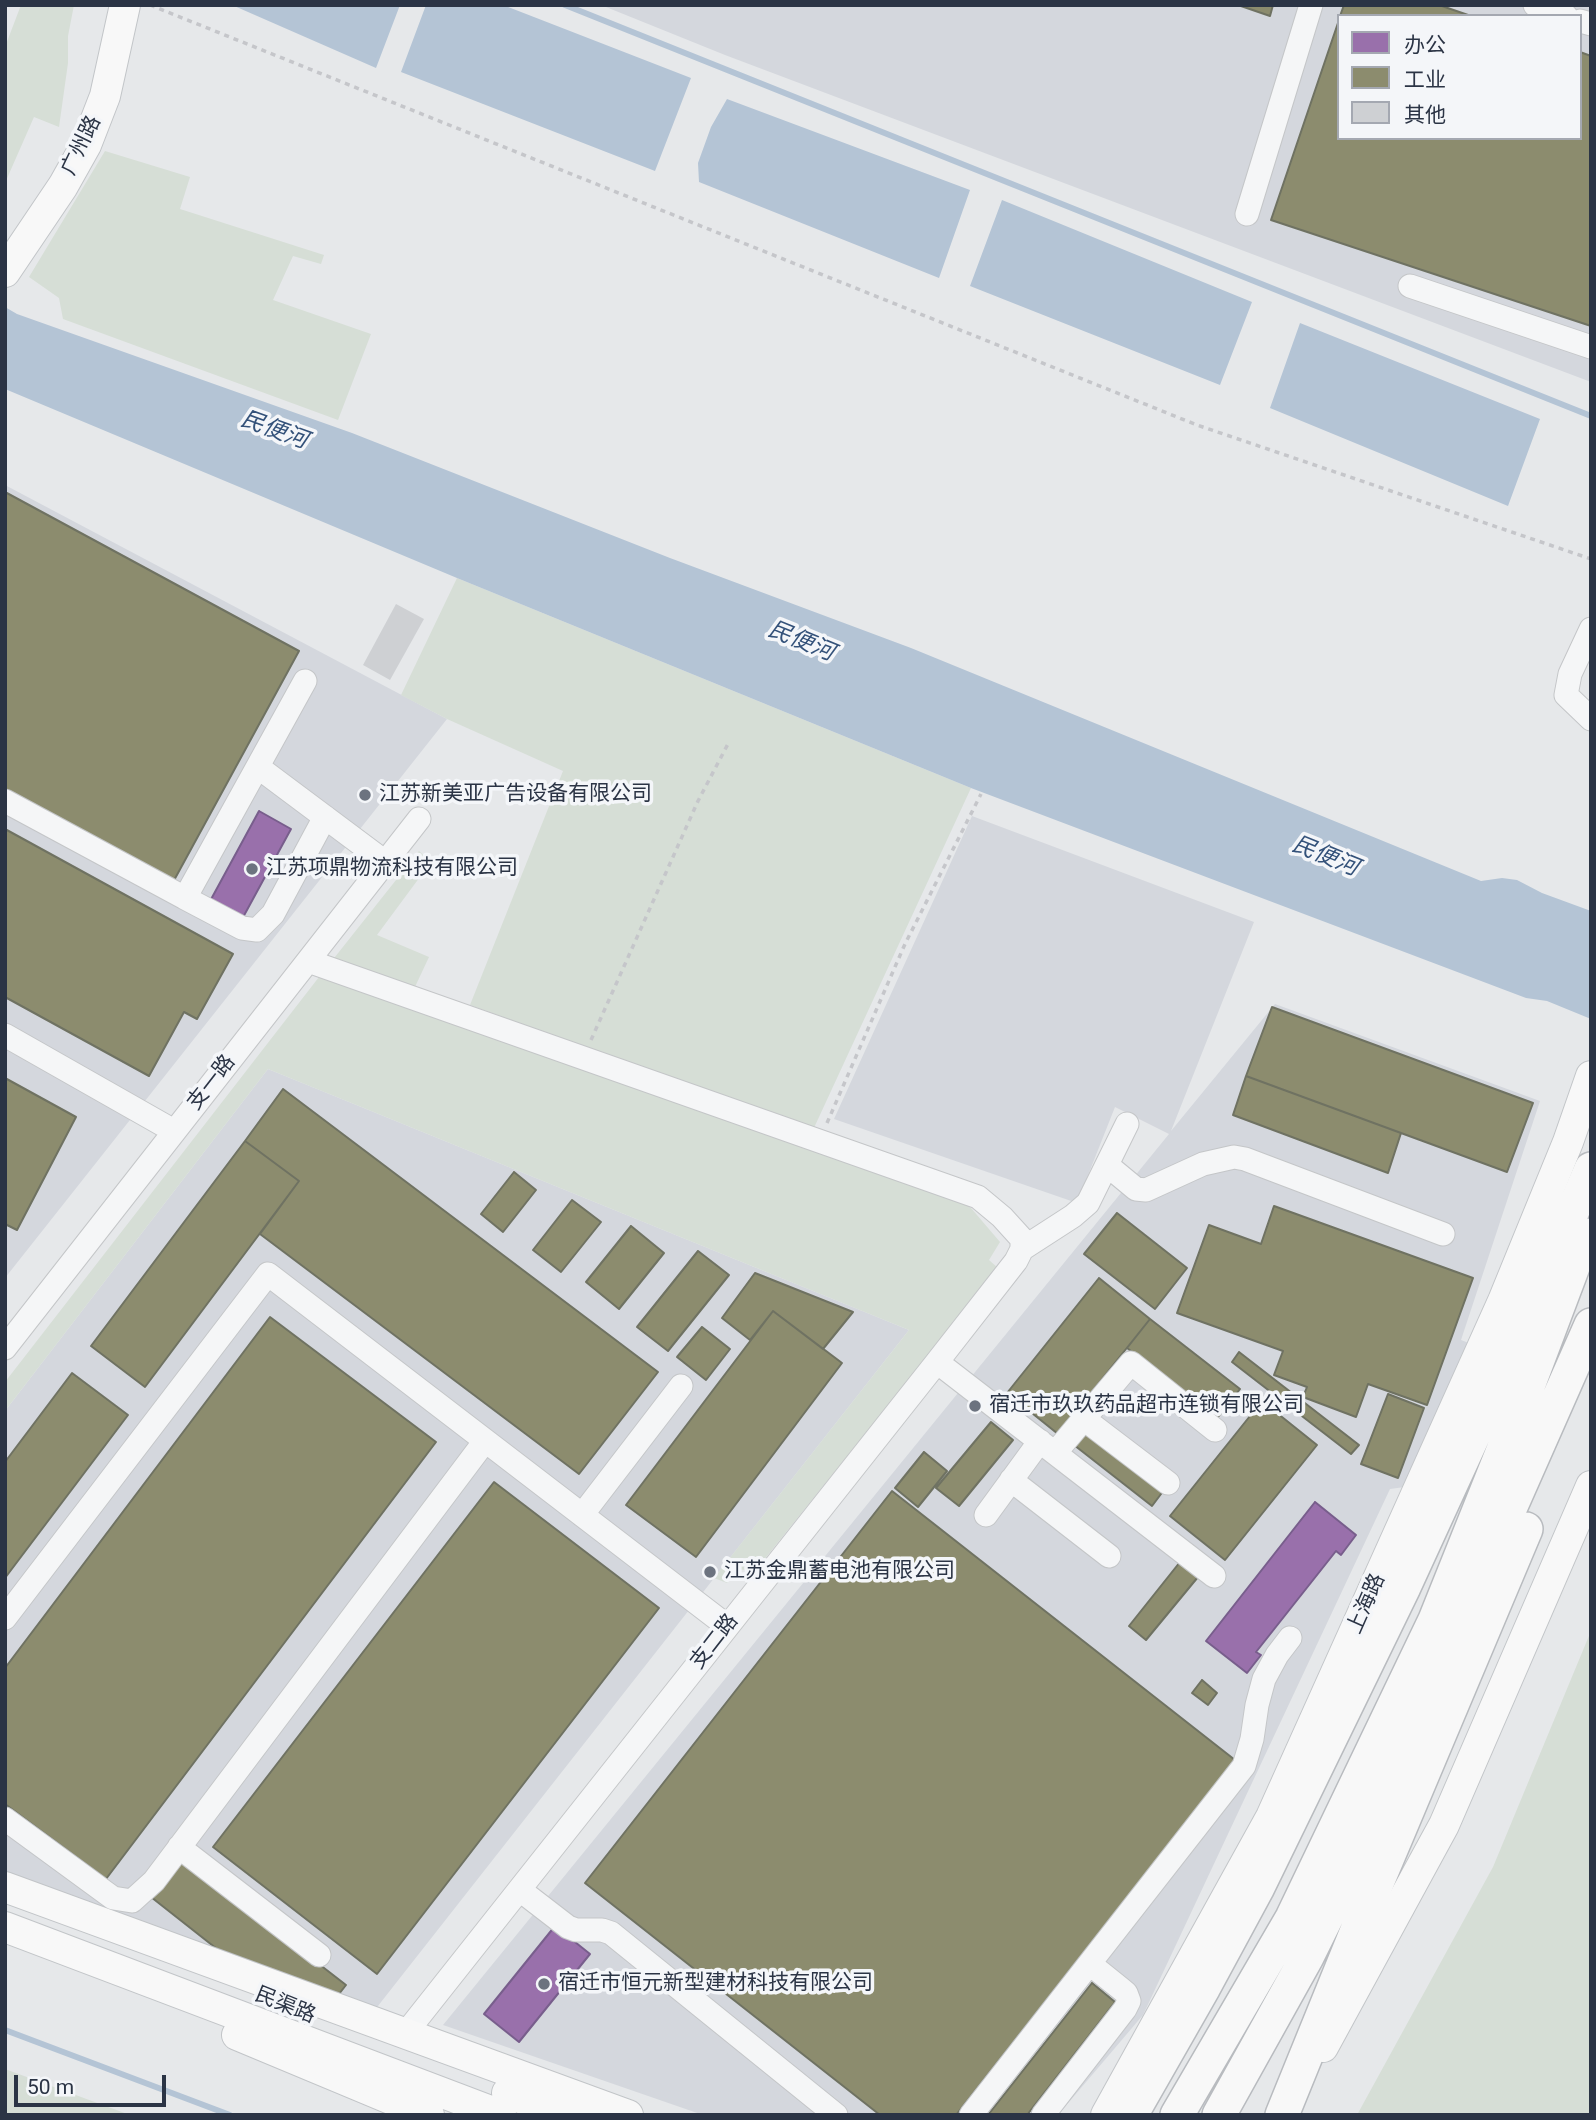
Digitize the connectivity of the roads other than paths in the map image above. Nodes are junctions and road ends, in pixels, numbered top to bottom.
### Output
1 (125, 5) edge
2 (1311, 5) edge
3 (1535, 5) edge
4 (1560, 14) edge
5 (1247, 214) dead end
6 (7, 270) edge
7 (1410, 286) dead end
8 (1591, 347) edge
9 (1591, 629) edge
10 (305, 681) dead end
11 (1591, 719) edge
12 (258, 767) junction
13 (5, 801) edge
14 (325, 817) junction
15 (419, 818) dead end
16 (385, 862) junction
17 (185, 898) junction
18 (308, 961) junction
19 (5, 1035) edge
20 (1591, 1076) edge
21 (1128, 1124) dead end
22 (174, 1131) junction
23 (1107, 1165) junction
24 (1591, 1169) edge
25 (1591, 1220) edge
26 (1443, 1234) dead end
27 (1022, 1249) junction
28 (1591, 1325) edge
29 (1591, 1346) edge
30 (5, 1348) edge
31 (937, 1362) junction
32 (681, 1386) dead end
33 (1084, 1419) junction
34 (1215, 1430) dead end
35 (485, 1441) junction
36 (1048, 1447) junction
37 (1012, 1480) junction
38 (1168, 1483) dead end
39 (1591, 1486) edge
40 (582, 1515) junction
41 (986, 1515) dead end
42 (1109, 1556) dead end
43 (1214, 1576) dead end
44 (5, 1618) edge
45 (727, 1626) junction
46 (1290, 1638) dead end
47 (5, 1819) edge
48 (179, 1847) junction
49 (5, 1890) edge
50 (520, 1890) junction
51 (5, 1927) edge
52 (5, 1936) edge
53 (319, 1955) dead end
54 (1090, 1964) junction
55 (405, 2034) junction
56 (358, 2048) junction
57 (396, 2109) edge
58 (429, 2115) edge
59 (501, 2115) edge
60 (566, 2115) edge
61 (628, 2115) edge
62 (836, 2115) edge
63 (971, 2115) edge
64 (1044, 2115) edge
65 (1106, 2115) edge
66 (1131, 2115) edge
67 (1178, 2115) edge
68 (1219, 2115) edge
69 (1284, 2115) edge

1 - 6 main road, 广州路
2 - 5 street
3 - 4 street
7 - 8 street
9 - 11 street
10 - 12 street
12 - 14 street
12 - 17 street
13 - 17 street
14 - 16 street
14 - 17 street
15 - 16 street, 支一路
16 - 18 street, 支一路
18 - 22 street, 支一路
18 - 27 street
19 - 22 street
20 - 65 main road, 上海路
21 - 23 street
22 - 30 street, 支一路
23 - 26 street
23 - 27 street
24 - 66 highway
25 - 67 highway
27 - 31 street, 支二路
28 - 68 highway
29 - 69 highway
31 - 36 street
31 - 45 street, 支二路
32 - 40 street
33 - 34 street
33 - 36 street
33 - 38 street
35 - 40 street
35 - 44 street
35 - 48 street
36 - 37 street
36 - 43 street
37 - 41 street
37 - 42 street
39 - 69 main road
40 - 45 street
45 - 50 street, 支二路
46 - 54 street
47 - 48 street
48 - 53 street
49 - 55 main road, 民渠路
49 - 56 main road, 民渠路
50 - 55 street, 支二路
50 - 62 street
51 - 56 main road, 民渠路
52 - 57 main road
54 - 63 street
54 - 64 street
55 - 61 main road, 民渠路
56 - 59 main road, 民渠路
56 - 60 main road, 民渠路
57 - 58 main road

